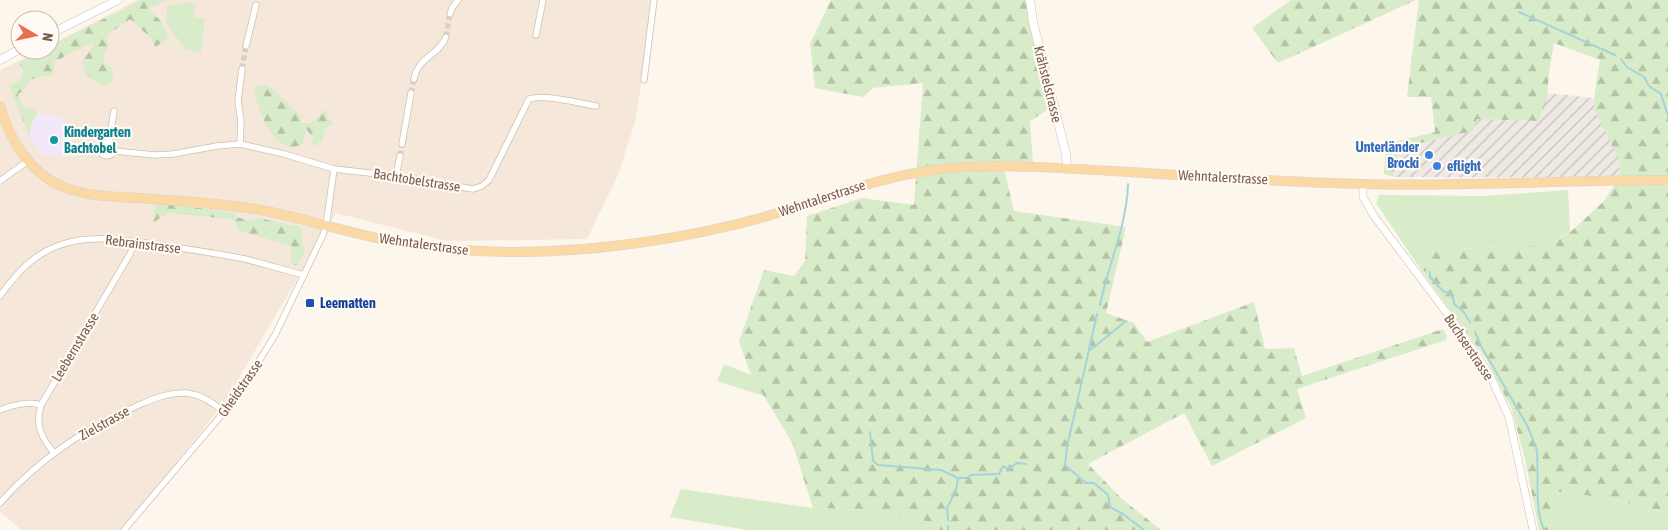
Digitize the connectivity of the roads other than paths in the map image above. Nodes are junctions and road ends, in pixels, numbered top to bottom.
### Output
1 (118, 0) edge
2 (458, 0) edge
3 (543, 0) edge
4 (654, 0) edge
5 (1030, 0) edge
6 (256, 5) dead end
7 (450, 14) tunnel mouth
8 (60, 29) edge
9 (536, 35) dead end
10 (446, 37) tunnel mouth
11 (246, 46) tunnel mouth
12 (242, 69) tunnel mouth
13 (414, 78) tunnel mouth
14 (644, 80) dead end
15 (412, 93) tunnel mouth
16 (0, 106) edge
17 (596, 106) dead end
18 (114, 111) dead end
19 (109, 142) junction
20 (240, 144) junction
21 (402, 144) tunnel mouth
22 (114, 151) junction
23 (400, 156) tunnel mouth
24 (28, 161) junction
25 (334, 169) junction
26 (1067, 169) junction
27 (396, 176) junction
28 (1668, 180) edge
29 (0, 181) edge
30 (1363, 184) junction
31 (326, 226) junction
32 (135, 242) junction
33 (304, 275) junction
34 (0, 296) edge
35 (41, 405) junction
36 (0, 410) edge
37 (224, 412) junction
38 (54, 453) junction
39 (0, 503) edge
40 (124, 530) edge
41 (1533, 530) edge

1 - 8 main road
2 - 7 street
3 - 9 street
4 - 14 street
5 - 26 main road, Krähstelstrasse
6 - 11 street
10 - 13 street
12 - 20 street
15 - 21 street
16 - 24 main road, Wehntalerstrasse
17 - 27 street, Bachtobelstrasse
18 - 19 street
19 - 22 street
19 - 22 street, Bachtobelstrasse
20 - 22 street, Bachtobelstrasse
20 - 25 street, Bachtobelstrasse
23 - 27 street
24 - 29 street
24 - 31 main road, Wehntalerstrasse
25 - 27 street, Bachtobelstrasse
25 - 31 street
26 - 30 main road, Wehntalerstrasse
26 - 31 main road, Wehntalerstrasse
28 - 30 main road, Wehntalerstrasse
30 - 41 street, Buchserstrasse
31 - 33 street, Gheidstrasse
32 - 33 street, Rebrainstrasse
32 - 34 street, Rebrainstrasse
32 - 35 street, Leebernstrasse
33 - 37 street, Gheidstrasse
35 - 36 street
35 - 38 street, Leebernstrasse
37 - 38 street, Zielstrasse
37 - 40 street, Gheidstrasse
38 - 39 street, Zielstrasse

